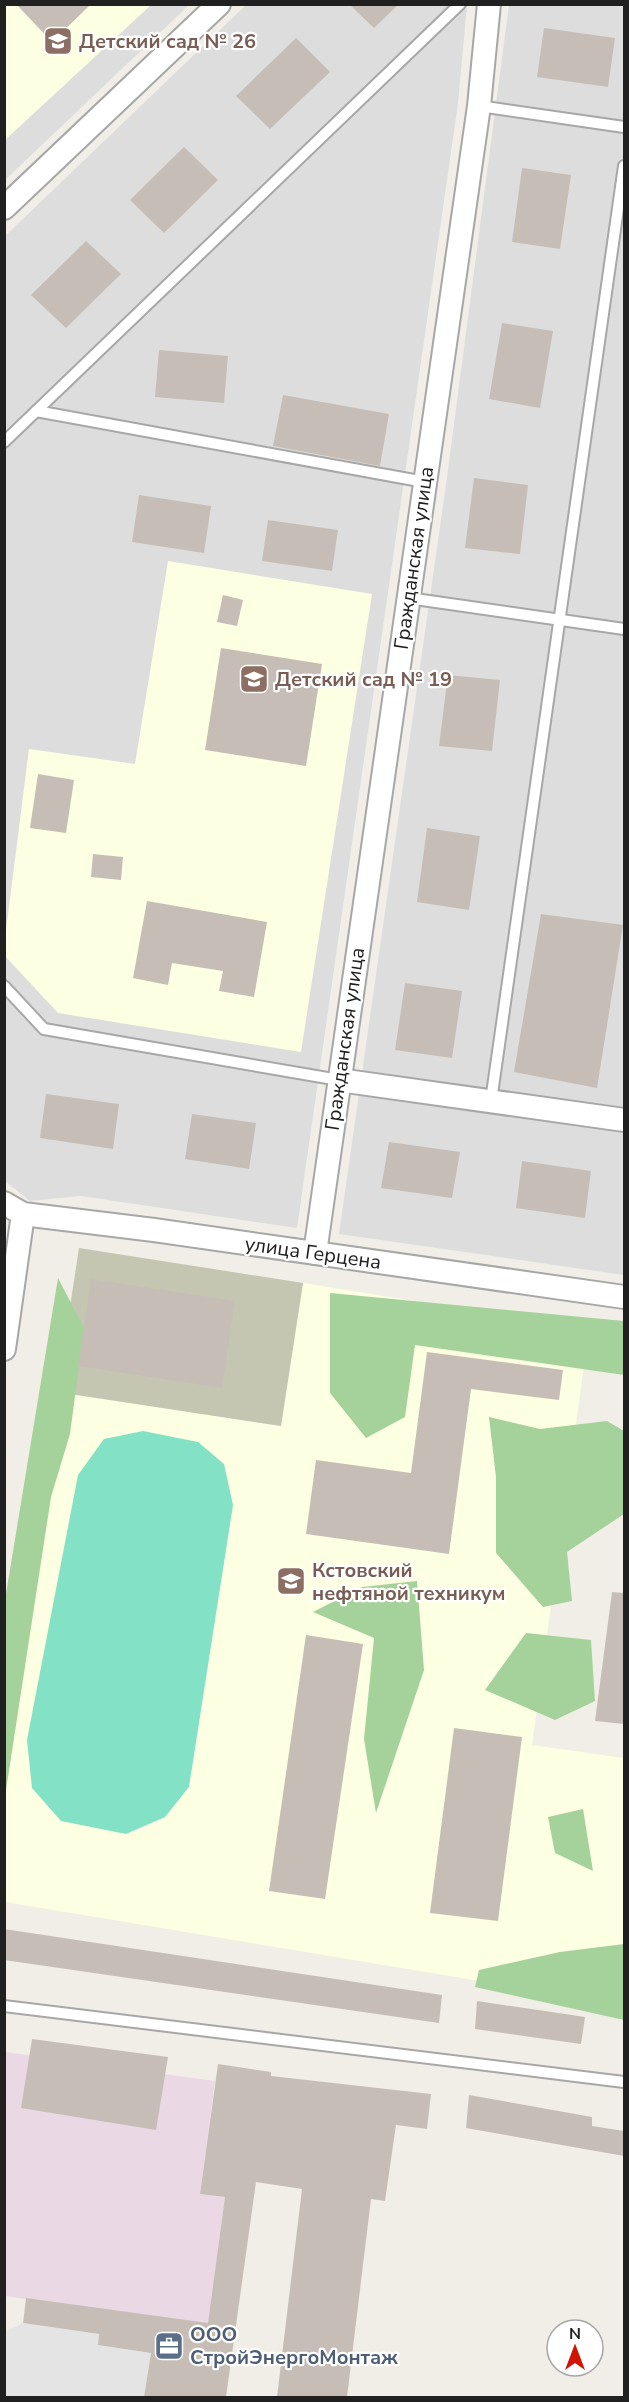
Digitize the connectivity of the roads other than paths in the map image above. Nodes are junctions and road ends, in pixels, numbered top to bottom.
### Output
1 (219, 4) edge
2 (460, 4) edge
3 (489, 4) edge
4 (479, 106) junction
5 (624, 127) edge
6 (624, 166) edge
7 (4, 208) edge
8 (36, 411) junction
9 (4, 441) edge
10 (425, 482) junction
11 (408, 598) junction
12 (558, 620) junction
13 (624, 629) edge
14 (4, 986) edge
15 (339, 1080) junction
16 (491, 1101) junction
17 (624, 1120) edge
18 (14, 1209) edge
19 (315, 1253) junction
20 (624, 1298) edge
21 (4, 1349) edge
22 (4, 2006) edge
23 (624, 2082) edge

1 - 7 street
2 - 8 lane
3 - 4 street, Гражданская улица
4 - 5 lane
4 - 10 street, Гражданская улица
6 - 12 lane
8 - 9 lane
8 - 10 lane
10 - 11 street, Гражданская улица
11 - 12 lane
11 - 15 street, Гражданская улица
12 - 13 lane
12 - 16 lane
14 - 15 lane
15 - 16 street
15 - 19 street, Гражданская улица
16 - 17 street
18 - 19 street, улица Герцена
18 - 21 street
19 - 20 street, улица Герцена
22 - 23 lane

